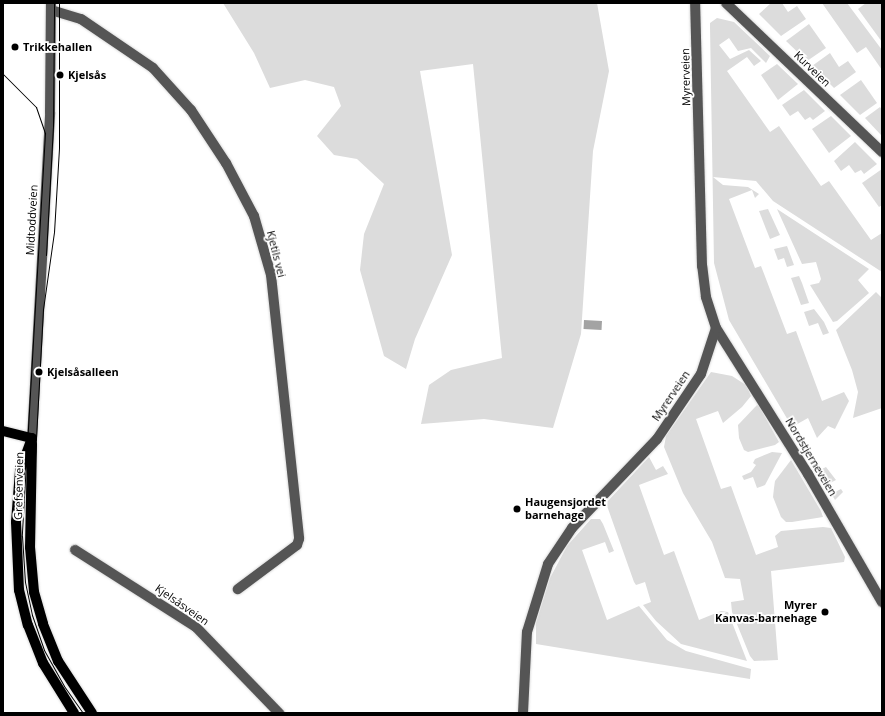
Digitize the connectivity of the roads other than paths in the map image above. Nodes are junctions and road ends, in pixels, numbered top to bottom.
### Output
1 (695, 3) edge
2 (726, 3) edge
3 (51, 7) edge
4 (882, 152) edge
5 (716, 328) junction
6 (3, 431) edge
7 (32, 438) junction
8 (75, 550) dead end
9 (238, 590) dead end
10 (882, 602) edge
11 (74, 713) edge
12 (92, 713) edge
13 (278, 713) edge
14 (523, 713) edge

1 - 5 street, Myrerveien
2 - 4 street, Kurveien
3 - 7 street, Midtoddveien
3 - 9 street, Kjetils vei
5 - 10 street, Nordstjerneveien
5 - 14 street, Myrerveien
6 - 7 main road
7 - 11 main road, Grefsenveien
7 - 12 main road, Grefsenveien
8 - 13 street, Kjelsåsveien

